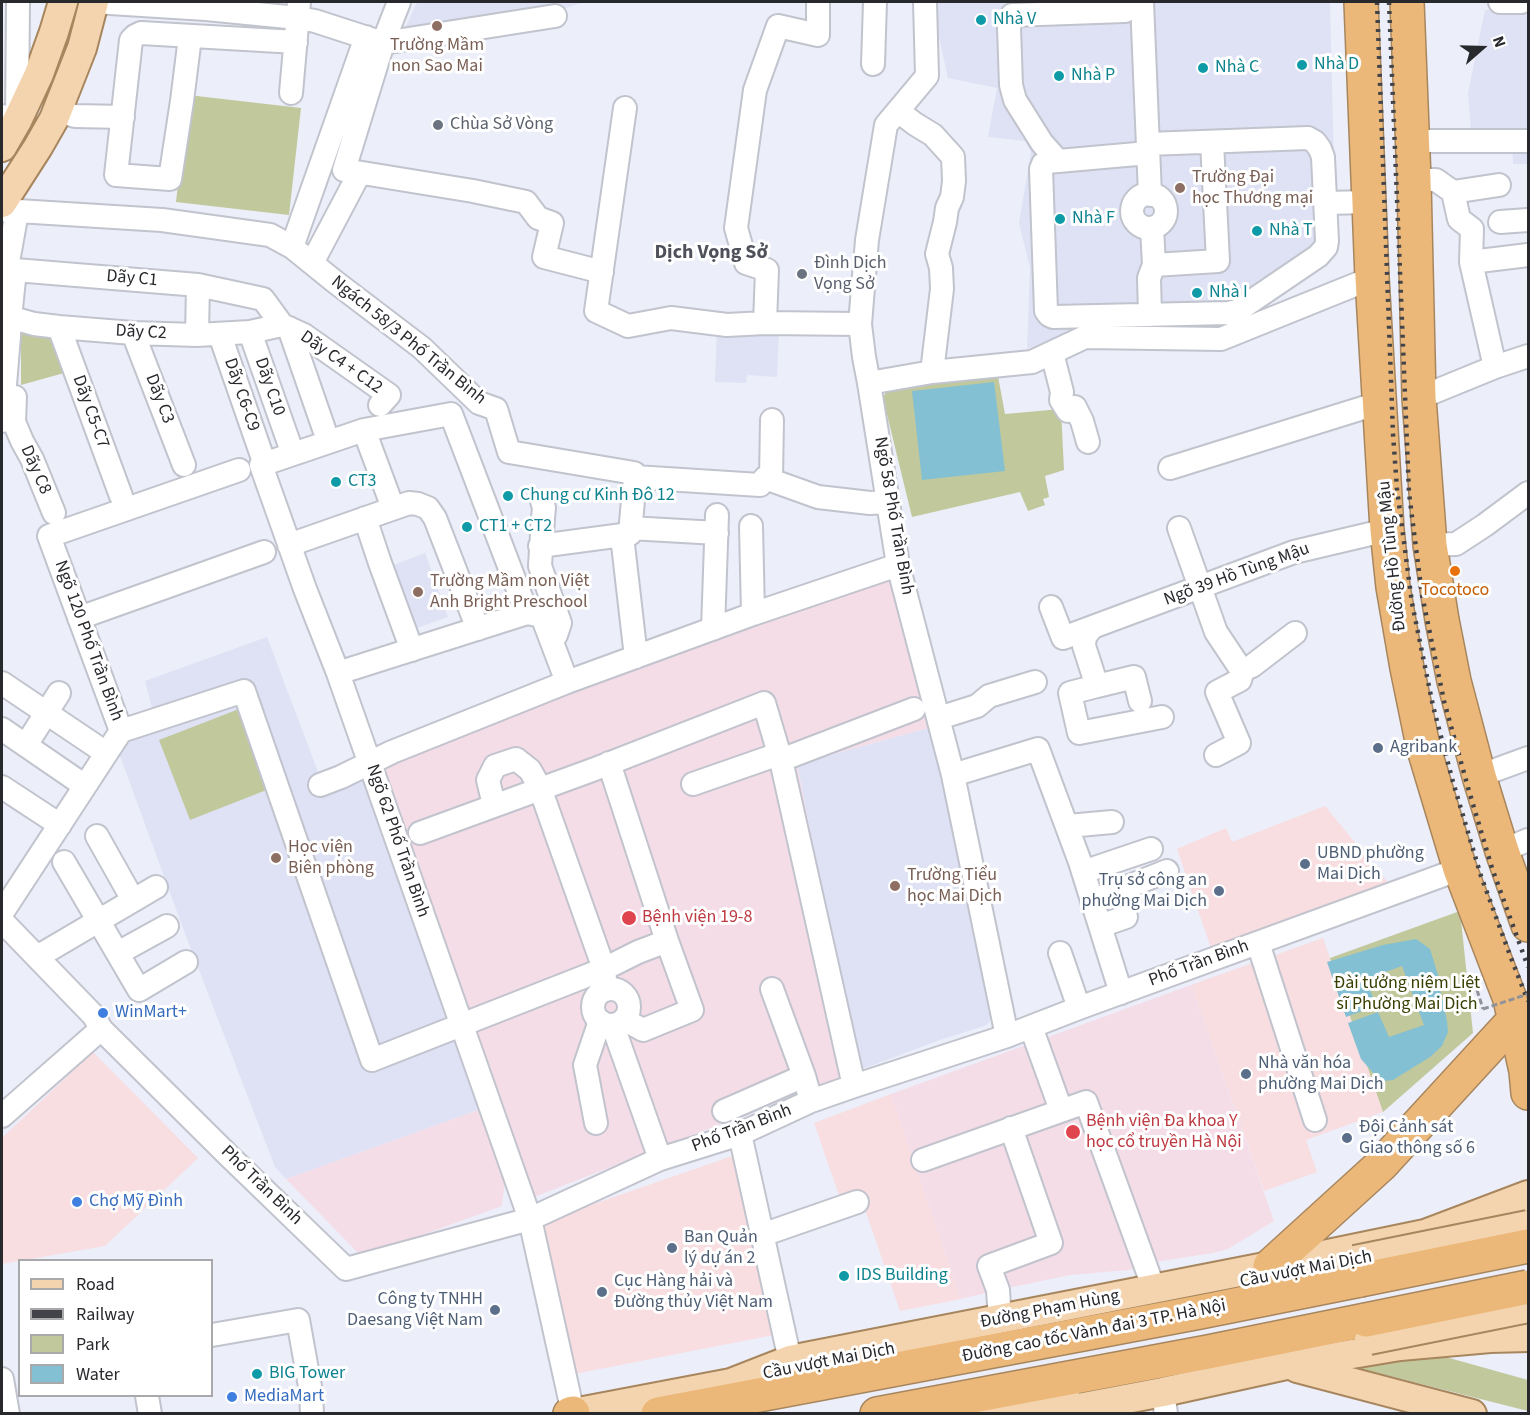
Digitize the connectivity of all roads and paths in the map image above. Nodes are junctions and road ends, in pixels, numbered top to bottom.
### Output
1 (18, 2) edge
2 (63, 2) edge
3 (94, 2) edge
4 (399, 2) edge
5 (818, 2) edge
6 (875, 2) edge
7 (925, 2) edge
8 (1140, 2) edge
9 (1360, 2) edge
10 (1407, 2) edge
11 (1500, 2) edge
12 (1521, 2) edge
13 (206, 5) edge
14 (299, 10) edge
15 (555, 16) dead end
16 (190, 37) junction
17 (375, 40) junction
18 (296, 42) junction
19 (873, 64) dead end
20 (291, 93) dead end
21 (626, 108) dead end
22 (1365, 109) junction
23 (1412, 109) junction
24 (57, 111) junction
25 (898, 111) junction
26 (123, 117) junction
27 (9, 119) edge
28 (1412, 141) junction
29 (1528, 141) edge
30 (1212, 142) junction
31 (2, 147) edge
32 (1148, 148) junction
33 (1058, 161) junction
34 (352, 172) junction
35 (1499, 185) dead end
36 (1414, 187) junction
37 (1453, 192) junction
38 (1369, 198) junction
39 (1325, 203) junction
40 (7, 208) edge
41 (1528, 220) edge
42 (1500, 222) dead end
43 (292, 247) junction
44 (1528, 255) edge
45 (1471, 262) junction
46 (312, 263) junction
47 (1154, 265) junction
48 (602, 272) junction
49 (1372, 278) junction
50 (198, 285) junction
51 (2, 296) edge
52 (1150, 315) junction
53 (10, 318) edge
54 (765, 323) junction
55 (860, 324) junction
56 (59, 327) junction
57 (286, 327) junction
58 (250, 332) junction
59 (133, 333) junction
60 (220, 334) junction
61 (197, 335) junction
62 (1052, 353) junction
63 (1528, 356) edge
64 (1495, 367) junction
65 (932, 372) junction
66 (869, 383) junction
67 (1419, 398) junction
68 (1379, 403) junction
69 (380, 405) dead end
70 (772, 420) dead end
71 (2, 421) edge
72 (324, 429) dead end
73 (364, 430) junction
74 (1088, 442) dead end
75 (289, 443) dead end
76 (262, 460) junction
77 (184, 465) dead end
78 (1170, 468) dead end
79 (239, 470) dead end
80 (635, 477) junction
81 (771, 480) junction
82 (1528, 493) edge
83 (121, 496) dead end
84 (542, 501) dead end
85 (888, 502) junction
86 (393, 508) junction
87 (54, 513) dead end
88 (365, 518) junction
89 (751, 526) dead end
90 (1179, 528) dead end
91 (1387, 530) junction
92 (626, 532) junction
93 (289, 545) junction
94 (1430, 545) junction
95 (540, 546) junction
96 (264, 552) dead end
97 (898, 565) junction
98 (1200, 587) junction
99 (1051, 607) dead end
100 (527, 613) junction
101 (753, 614) junction
102 (79, 618) junction
103 (713, 628) junction
104 (478, 629) junction
105 (1090, 629) junction
106 (1295, 633) dead end
107 (553, 645) junction
108 (412, 650) junction
109 (636, 657) junction
110 (1240, 668) junction
111 (338, 673) junction
112 (567, 682) junction
113 (1035, 682) dead end
114 (2, 683) edge
115 (1097, 686) junction
116 (59, 693) dead end
117 (1140, 701) dead end
118 (914, 709) dead end
119 (46, 713) junction
120 (1162, 717) dead end
121 (939, 718) junction
122 (2, 729) edge
123 (121, 731) junction
124 (26, 745) junction
125 (106, 753) junction
126 (1216, 754) dead end
127 (780, 757) junction
128 (1528, 758) edge
129 (369, 762) junction
130 (609, 763) junction
131 (953, 775) junction
132 (1479, 776) junction
133 (693, 784) dead end
134 (320, 785) dead end
135 (85, 786) junction
136 (2, 787) edge
137 (540, 788) junction
138 (494, 805) junction
139 (1112, 822) dead end
140 (60, 825) junction
141 (1068, 826) junction
142 (420, 833) dead end
143 (97, 836) dead end
144 (1515, 845) edge
145 (1151, 849) dead end
146 (64, 862) dead end
147 (1460, 869) junction
148 (1167, 871) dead end
149 (1083, 872) junction
150 (156, 887) dead end
151 (133, 900) junction
152 (1092, 901) junction
153 (2, 913) edge
154 (1126, 917) dead end
155 (2, 921) edge
156 (98, 921) junction
157 (1528, 925) edge
158 (167, 926) dead end
159 (1100, 926) junction
160 (2, 938) edge
161 (667, 941) junction
162 (1258, 943) junction
163 (118, 953) junction
164 (1060, 953) dead end
165 (37, 957) junction
166 (186, 962) dead end
167 (605, 980) junction
168 (772, 989) dead end
169 (1477, 990) dead end
170 (1121, 993) junction
171 (1522, 1006) edge
172 (1079, 1008) junction
173 (612, 1022) junction
174 (463, 1026) junction
175 (1031, 1027) junction
176 (102, 1029) junction
177 (1007, 1036) junction
178 (804, 1076) junction
179 (1528, 1085) edge
180 (854, 1086) junction
181 (811, 1101) junction
182 (1061, 1110) junction
183 (724, 1111) dead end
184 (2, 1116) edge
185 (1315, 1120) dead end
186 (596, 1123) dead end
187 (1011, 1128) junction
188 (740, 1134) junction
189 (660, 1160) junction
190 (923, 1160) dead end
191 (1528, 1195) edge
192 (857, 1202) dead end
193 (1466, 1218) junction
194 (530, 1219) junction
195 (1528, 1225) edge
196 (762, 1235) junction
197 (1528, 1246) edge
198 (1270, 1266) junction
199 (1358, 1270) junction
200 (1528, 1287) edge
201 (1154, 1290) junction
202 (1528, 1308) edge
203 (1000, 1320) junction
204 (1368, 1330) junction
205 (213, 1335) edge
206 (1528, 1337) edge
207 (1490, 1338) junction
208 (790, 1360) junction
209 (1286, 1365) junction
210 (2, 1379) edge
211 (731, 1383) junction
212 (147, 1397) edge
213 (1164, 1403) edge
214 (8, 1413) edge
215 (150, 1413) edge
216 (312, 1413) edge
217 (570, 1413) edge
218 (658, 1413) edge
219 (877, 1413) edge
220 (988, 1413) edge
221 (1047, 1413) edge
222 (1473, 1413) edge

1 - 27 street
2 - 27 main road
3 - 13 street
3 - 24 main road
4 - 17 street
5 - 54 street
6 - 19 street
7 - 25 street, Ngõ 58 Phố Trần Bình
8 - 32 street
8 - 33 street
9 - 22 highway, Đường Hồ Tùng Mậu
10 - 23 highway
11 - 12 street
13 - 14 street
14 - 17 street
14 - 18 street
15 - 17 street
16 - 18 street
16 - 26 street
16 - 26 street
17 - 34 street
17 - 43 street
18 - 20 street
21 - 48 street
22 - 23 highway
22 - 38 highway, Đường Hồ Tùng Mậu
23 - 28 highway
24 - 26 street
24 - 40 main road
25 - 55 street, Ngõ 58 Phố Trần Bình
25 - 65 street
27 - 31 main road
28 - 29 street
28 - 36 highway
30 - 32 street
30 - 39 street
30 - 47 street
32 - 33 street
32 - 47 street
33 - 52 street
34 - 46 street
34 - 48 street
35 - 37 street
36 - 37 street
36 - 38 highway
36 - 67 highway
37 - 45 street
38 - 39 street
38 - 49 highway, Đường Hồ Tùng Mậu
39 - 52 street
40 - 43 street, Ngách 58/3 Phố Trần Bình
40 - 51 street
41 - 42 street
43 - 46 street, Ngách 58/3 Phố Trần Bình
44 - 45 street
45 - 64 street
46 - 80 street, Ngách 58/3 Phố Trần Bình
47 - 52 street
48 - 54 street
49 - 62 street
49 - 68 highway, Đường Hồ Tùng Mậu
50 - 53 street, Dãy C1
50 - 57 street, Dãy C1
50 - 61 street
53 - 56 street, Dãy C2
53 - 71 street
53 - 87 street, Dãy C8
54 - 55 street
55 - 66 street, Ngõ 58 Phố Trần Bình
56 - 59 street, Dãy C2
56 - 83 street, Dãy C5-C7
57 - 58 street, Dãy C2
57 - 69 street, Dãy C4 + C12
57 - 72 street
58 - 60 street, Dãy C2
58 - 75 street, Dãy C10
59 - 61 street, Dãy C2
59 - 77 street, Dãy C3
60 - 61 street, Dãy C2
60 - 76 street, Dãy C6-C9
62 - 65 street
62 - 74 street
63 - 64 street
64 - 67 street
65 - 66 street
66 - 85 street, Ngõ 58 Phố Trần Bình
67 - 94 highway
68 - 78 street
68 - 91 highway, Đường Hồ Tùng Mậu
70 - 81 street
73 - 76 street
73 - 86 street
73 - 100 street
76 - 93 street, Ngõ 62 Phố Trần Bình
79 - 102 street, Ngõ 120 Phố Trần Bình
80 - 81 street
80 - 92 street
81 - 85 street
82 - 94 street
84 - 95 street
85 - 97 street, Ngõ 58 Phố Trần Bình
86 - 88 street
86 - 104 street
88 - 93 street
88 - 108 street
89 - 101 street
90 - 98 street
91 - 98 street, Ngõ 39 Hồ Tùng Mậu
91 - 147 highway, Đường Hồ Tùng Mậu
92 - 95 street
92 - 103 street
92 - 109 street
93 - 111 street, Ngõ 62 Phố Trần Bình
94 - 132 highway
95 - 107 street
96 - 102 street
97 - 101 street
97 - 121 street, Ngõ 58 Phố Trần Bình
98 - 105 street, Ngõ 39 Hồ Tùng Mậu
98 - 110 street
99 - 105 street, Ngõ 39 Hồ Tùng Mậu
100 - 104 street
100 - 107 street
101 - 103 street
102 - 123 street, Ngõ 120 Phố Trần Bình
103 - 109 street
104 - 108 street
105 - 115 street
106 - 110 street
107 - 112 street
108 - 111 street
109 - 112 street
110 - 126 street
111 - 129 street, Ngõ 62 Phố Trần Bình
112 - 129 street
113 - 121 street
114 - 119 street
115 - 117 street
115 - 120 street
116 - 119 street
118 - 127 street
119 - 124 street
119 - 125 street
121 - 131 street, Ngõ 58 Phố Trần Bình
122 - 124 street
123 - 125 street, Ngõ 120 Phố Trần Bình
123 - 174 street
124 - 135 street
125 - 135 street, Ngõ 120 Phố Trần Bình
127 - 130 street
127 - 133 street
127 - 180 street
128 - 132 street
129 - 134 street
129 - 174 street, Ngõ 62 Phố Trần Bình
130 - 137 street
130 - 161 street
131 - 141 street
131 - 177 street, Ngõ 58 Phố Trần Bình
132 - 144 highway
135 - 140 street, Ngõ 120 Phố Trần Bình
136 - 140 street
137 - 138 street
137 - 138 street
137 - 167 street
138 - 142 street
139 - 141 street
140 - 153 street, Ngõ 120 Phố Trần Bình
141 - 149 street
143 - 151 street
144 - 157 highway
145 - 149 street
146 - 156 street
147 - 162 street, Phố Trần Bình
147 - 171 highway, Đường Hồ Tùng Mậu
148 - 152 street
149 - 152 street
150 - 151 street
151 - 156 street
152 - 159 street
154 - 159 street
155 - 165 street, Phố Trần Bình
156 - 163 street
156 - 165 street
158 - 163 street
159 - 170 street
160 - 176 street, Phố Trần Bình
161 - 167 street
161 - 173 street
162 - 170 street, Phố Trần Bình
162 - 185 street
163 - 166 street
164 - 172 street
165 - 176 street, Phố Trần Bình
167 - 173 street
167 - 174 street
168 - 178 street
169 - 171 path, bridge
170 - 172 street, Phố Trần Bình
171 - 179 highway, Đường Hồ Tùng Mậu
171 - 198 highway
172 - 175 street, Phố Trần Bình
173 - 186 street
173 - 189 street
174 - 194 street, Ngõ 62 Phố Trần Bình
175 - 177 street, Phố Trần Bình
175 - 182 street
176 - 184 street
176 - 194 street, Phố Trần Bình
177 - 180 street, Phố Trần Bình
178 - 181 street
178 - 183 street
180 - 181 street, Phố Trần Bình
181 - 188 street, Phố Trần Bình
182 - 187 street
182 - 201 street
187 - 190 street
187 - 203 street
188 - 189 street, Phố Trần Bình
188 - 196 street
189 - 194 street, Phố Trần Bình
191 - 193 main road, Đường Phạm Hùng
192 - 196 street
193 - 198 main road, Đường Phạm Hùng
193 - 207 main road
194 - 217 street, Ngõ 62 Phố Trần Bình
195 - 199 main road, Cầu vượt Mai Dịch, bridge
196 - 208 street
197 - 199 highway, Đường cao tốc Vành đai 3 TP. Hà Nội, bridge
198 - 201 main road, Đường Phạm Hùng
199 - 211 main road, Cầu vượt Mai Dịch
199 - 218 highway, Đường cao tốc Vành đai 3 TP. Hà Nội
200 - 204 highway, bridge
201 - 203 main road, Đường Phạm Hùng
202 - 204 main road, bridge
203 - 208 main road, Đường Phạm Hùng
204 - 219 highway
204 - 220 main road
205 - 216 street
206 - 207 main road
207 - 209 main road
208 - 211 main road, Đường Phạm Hùng
209 - 213 main road
209 - 222 main road
210 - 214 street
211 - 217 main road, Đường Phạm Hùng
212 - 215 street
213 - 221 main road

